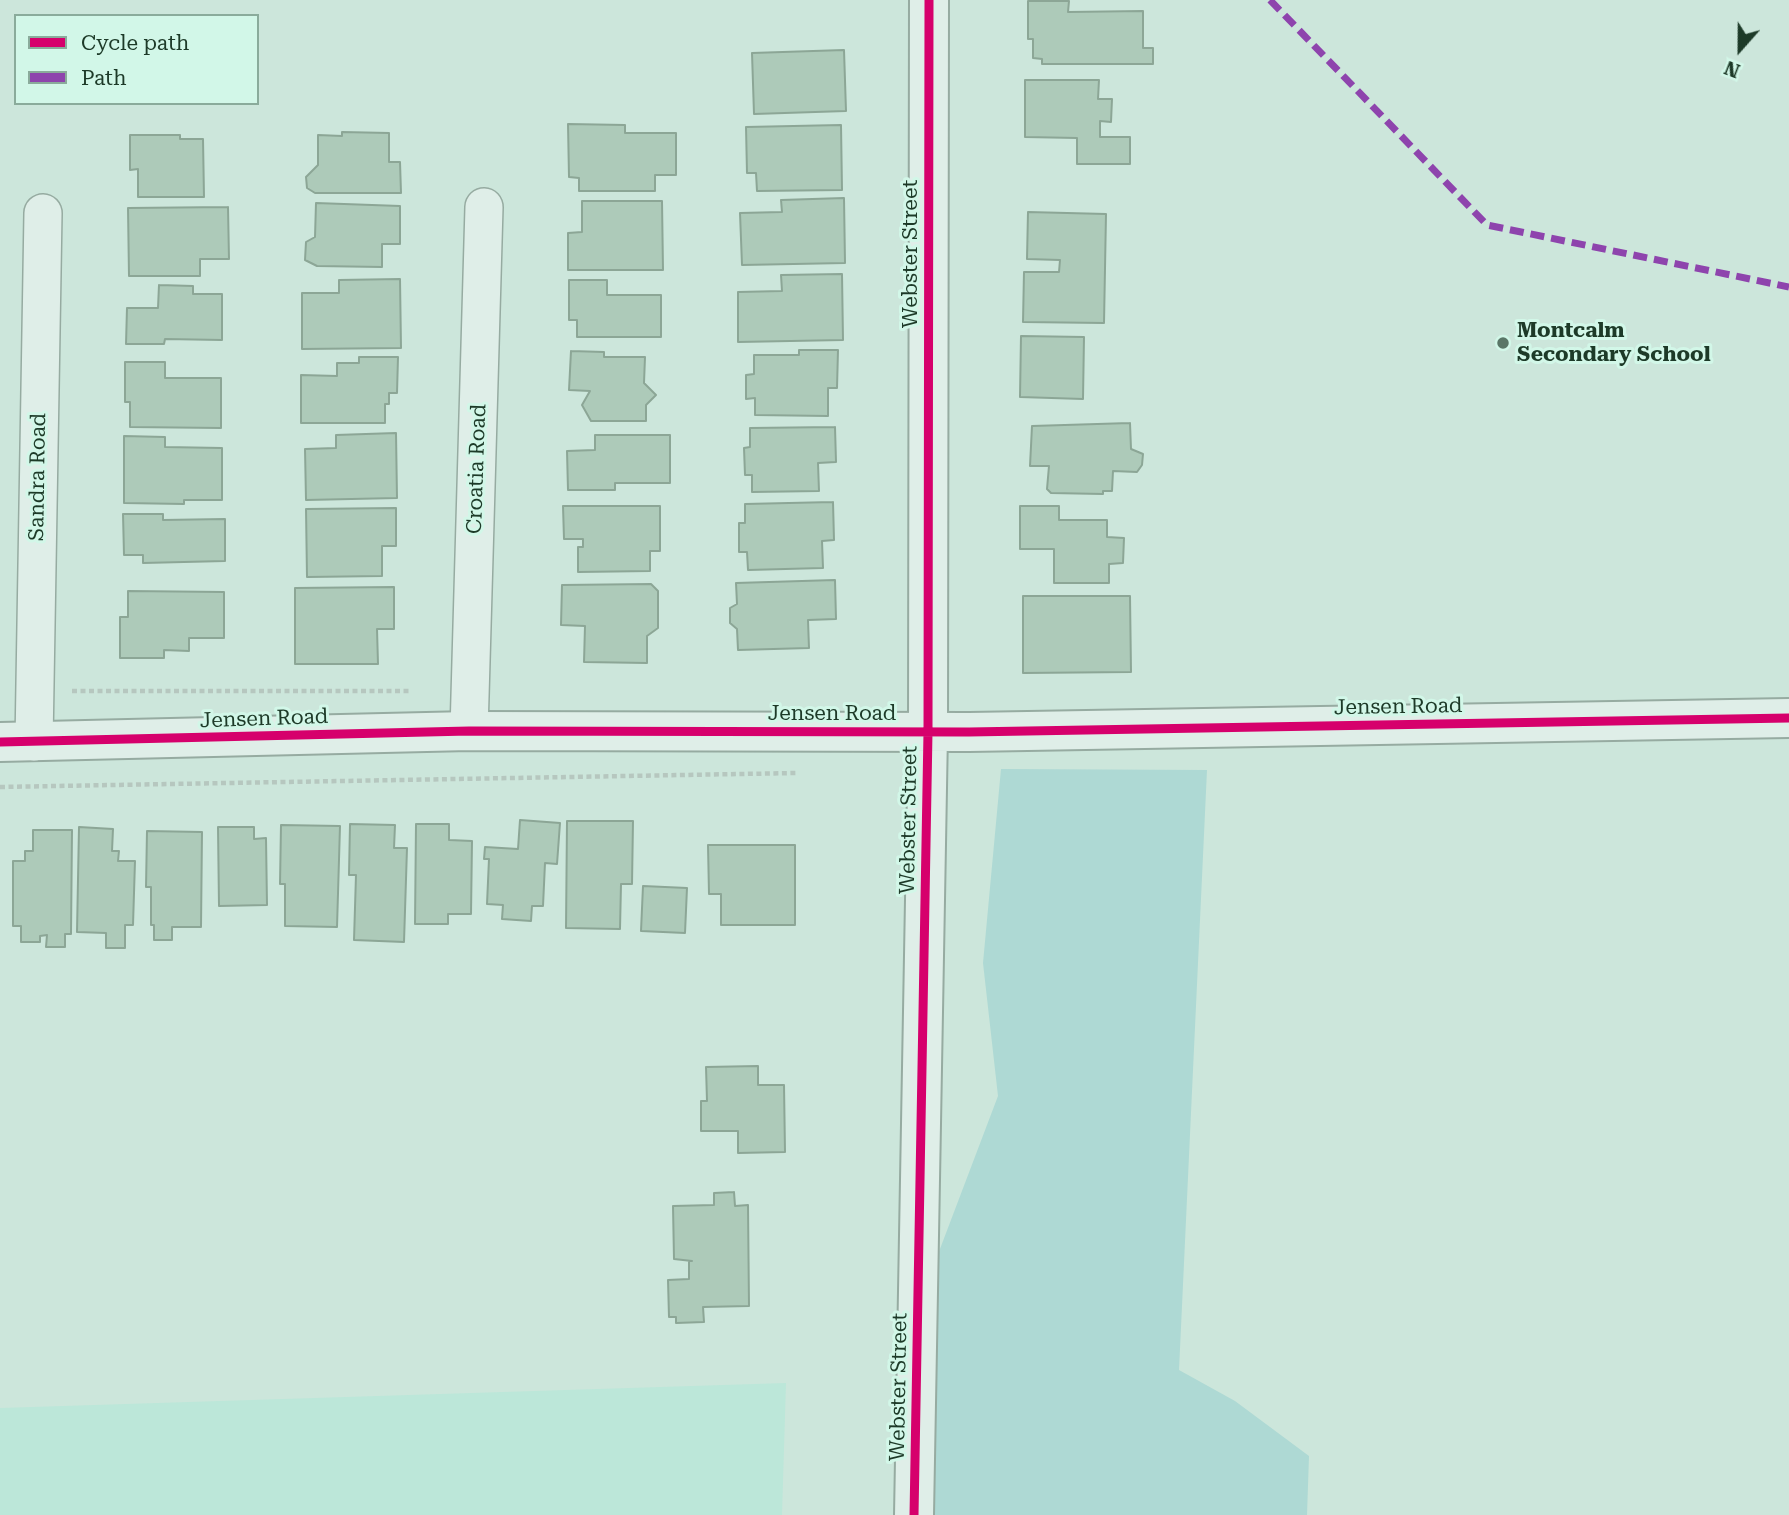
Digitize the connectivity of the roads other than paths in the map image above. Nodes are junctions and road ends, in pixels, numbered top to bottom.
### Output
1 (929, 0) edge
2 (484, 207) dead end
3 (43, 212) dead end
4 (1789, 718) edge
5 (469, 731) junction
6 (929, 732) junction
7 (17, 742) edge
8 (914, 1515) edge

1 - 6 street, Webster Street
2 - 5 street, Croatia Road
3 - 7 street, Sandra Road
4 - 6 street, Jensen Road
5 - 6 street, Jensen Road
5 - 7 street, Jensen Road
6 - 8 street, Webster Street

